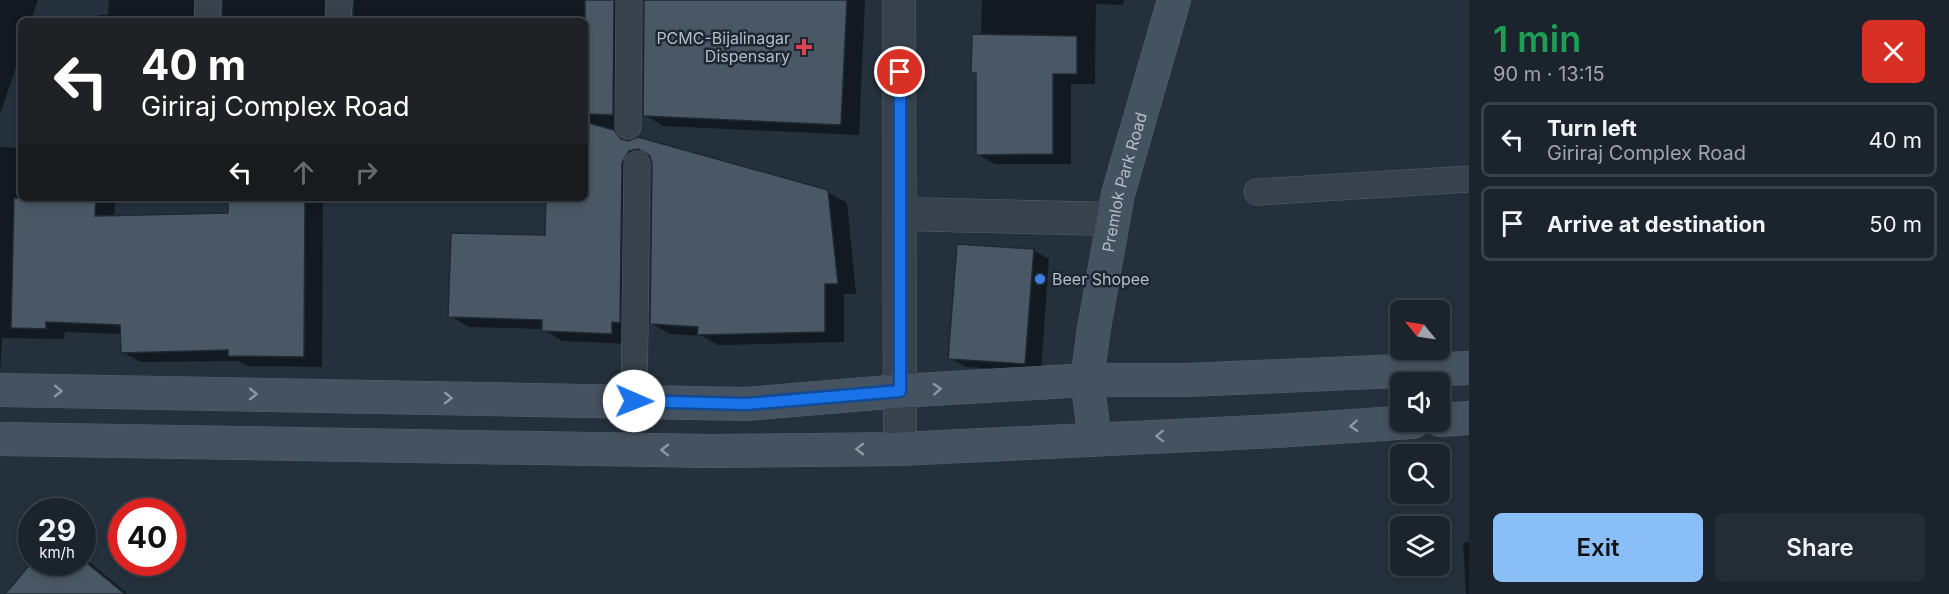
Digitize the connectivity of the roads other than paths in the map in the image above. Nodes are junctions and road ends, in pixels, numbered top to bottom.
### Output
1 (208, 0) edge
2 (339, 0) edge
3 (629, 0) edge
4 (899, 0) edge
5 (1174, 0) edge
6 (207, 18) edge
7 (338, 18) edge
8 (628, 126) dead end
9 (637, 164) dead end
10 (1469, 179) edge
11 (1257, 192) dead end
12 (902, 214) junction
13 (1113, 219) junction
14 (1469, 368) edge
15 (1087, 381) junction
16 (0, 390) edge
17 (900, 391) junction
18 (634, 401) junction
19 (1469, 418) edge
20 (1450, 419) edge
21 (1390, 424) edge
22 (0, 439) edge
23 (1095, 439) junction
24 (900, 449) junction

1 - 6 lane
2 - 7 lane
3 - 8 lane
4 - 12 street
5 - 13 street, Premlok Park Road
9 - 18 lane
10 - 11 lane
12 - 13 street
12 - 17 street
13 - 15 street, Premlok Park Road
14 - 15 street
17 -> 15 street
15 - 23 street, Premlok Park Road
16 -> 18 street
17 - 18 street
17 - 24 street
19 - 20 street
21 -> 23 street
24 -> 22 street
23 - 24 street

